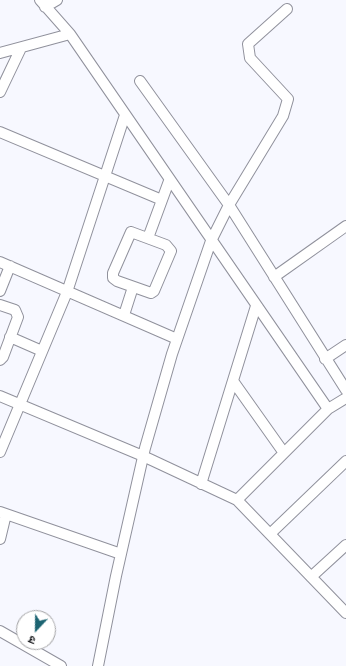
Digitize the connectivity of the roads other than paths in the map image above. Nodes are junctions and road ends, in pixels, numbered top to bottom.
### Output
1 (57, 0) edge
2 (42, 4) edge
3 (287, 9) dead end
4 (70, 34) junction
5 (21, 48) junction
6 (0, 53) edge
7 (140, 81) dead end
8 (0, 92) edge
9 (125, 115) junction
10 (0, 132) edge
11 (105, 176) junction
12 (169, 181) junction
13 (162, 200) junction
14 (229, 205) junction
15 (346, 226) edge
16 (148, 238) junction
17 (211, 241) junction
18 (0, 262) edge
19 (10, 266) junction
20 (274, 277) junction
21 (133, 288) junction
22 (0, 291) edge
23 (67, 292) junction
24 (0, 305) edge
25 (256, 306) junction
26 (124, 315) junction
27 (10, 337) junction
28 (177, 339) junction
29 (346, 345) edge
30 (42, 351) junction
31 (325, 359) junction
32 (0, 360) edge
33 (233, 381) junction
34 (346, 390) edge
35 (0, 396) edge
36 (346, 398) edge
37 (19, 404) junction
38 (328, 409) junction
39 (0, 452) edge
40 (284, 453) junction
41 (143, 456) junction
42 (346, 461) edge
43 (201, 484) junction
44 (237, 500) junction
45 (3, 513) edge
46 (270, 534) junction
47 (0, 539) edge
48 (346, 545) edge
49 (121, 554) junction
50 (311, 577) junction
51 (346, 614) edge
52 (0, 631) edge
53 (61, 666) edge
54 (98, 666) edge

1 - 2 street
2 - 4 street
3 - 14 street
4 - 5 street
4 - 9 street
5 - 6 street
5 - 8 street
7 - 14 street
9 - 11 street
9 - 12 street
10 - 11 street
11 - 13 street
11 - 23 street
12 - 13 street
12 - 17 street
13 - 16 street
14 - 17 street
14 - 20 street
15 - 20 street
16 - 21 street
16 - 21 street
17 - 25 street
17 - 28 street
18 - 19 street
19 - 22 street
19 - 23 street
20 - 31 street
21 - 26 street
23 - 26 street
23 - 30 street
24 - 27 street
25 - 33 street
25 - 38 street
26 - 28 street
27 - 30 street
27 - 32 street
28 - 41 street
29 - 31 street
30 - 37 street
31 - 34 street
33 - 40 street
33 - 43 street
35 - 37 street
36 - 38 street
37 - 39 street
37 - 41 street
38 - 40 street
40 - 44 street
41 - 43 street
41 - 49 street
42 - 46 street
43 - 44 street
44 - 46 street
45 - 47 street
45 - 49 street
46 - 50 street
48 - 50 street
49 - 54 street
50 - 51 street
52 - 53 street

